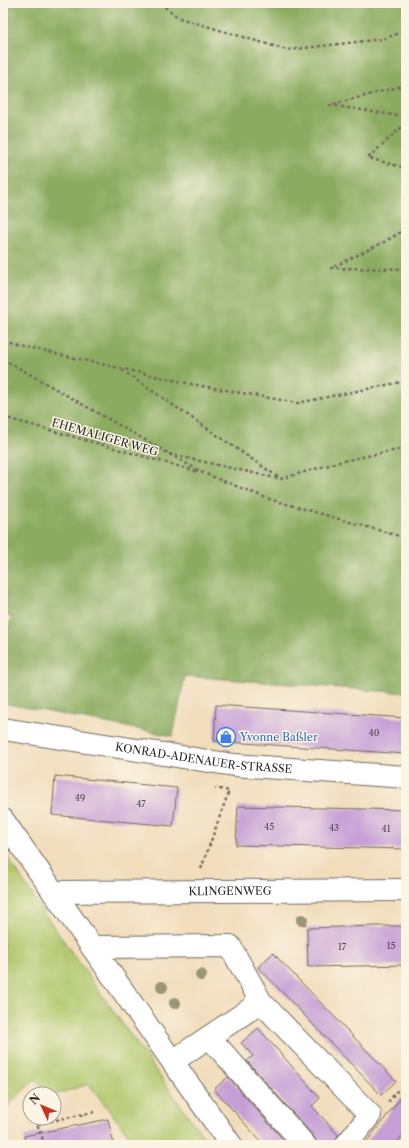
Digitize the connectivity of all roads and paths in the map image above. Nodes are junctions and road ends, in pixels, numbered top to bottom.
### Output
1 (160, 3) edge
2 (406, 32) edge
3 (406, 85) edge
4 (406, 117) edge
5 (406, 123) edge
6 (406, 168) edge
7 (406, 229) edge
8 (406, 269) edge
9 (3, 340) edge
10 (3, 359) edge
11 (120, 369) junction
12 (406, 380) edge
13 (3, 416) edge
14 (406, 448) edge
15 (166, 453) junction
16 (203, 473) junction
17 (280, 479) junction
18 (406, 538) edge
19 (3, 729) edge
20 (217, 762) junction
21 (406, 777) edge
22 (3, 820) edge
23 (406, 890) edge
24 (193, 891) junction
25 (53, 892) junction
26 (92, 947) junction
27 (261, 1002) junction
28 (209, 1037) junction
29 (173, 1062) junction
30 (94, 1112) dead end
31 (44, 1145) edge
32 (231, 1145) edge
33 (305, 1145) edge
34 (346, 1145) edge

1 - 2 path
3 - 4 path
5 - 6 path
7 - 8 path
9 - 11 path
10 - 15 path
11 - 12 path
11 - 17 path
13 - 16 path, EHEMALIGER WEG
14 - 17 path
15 - 16 path
15 - 17 path
16 - 18 path
19 - 20 street, KONRAD-ADENAUER-STRASSE
20 - 21 street, KONRAD-ADENAUER-STRASSE
20 - 24 path
22 - 25 street
23 - 24 street, KLINGENWEG
24 - 25 street, KLINGENWEG
25 - 26 street
26 - 27 street
26 - 29 street
27 - 28 street
27 - 34 street
28 - 29 street
28 - 33 street
29 - 32 street
30 - 31 path

